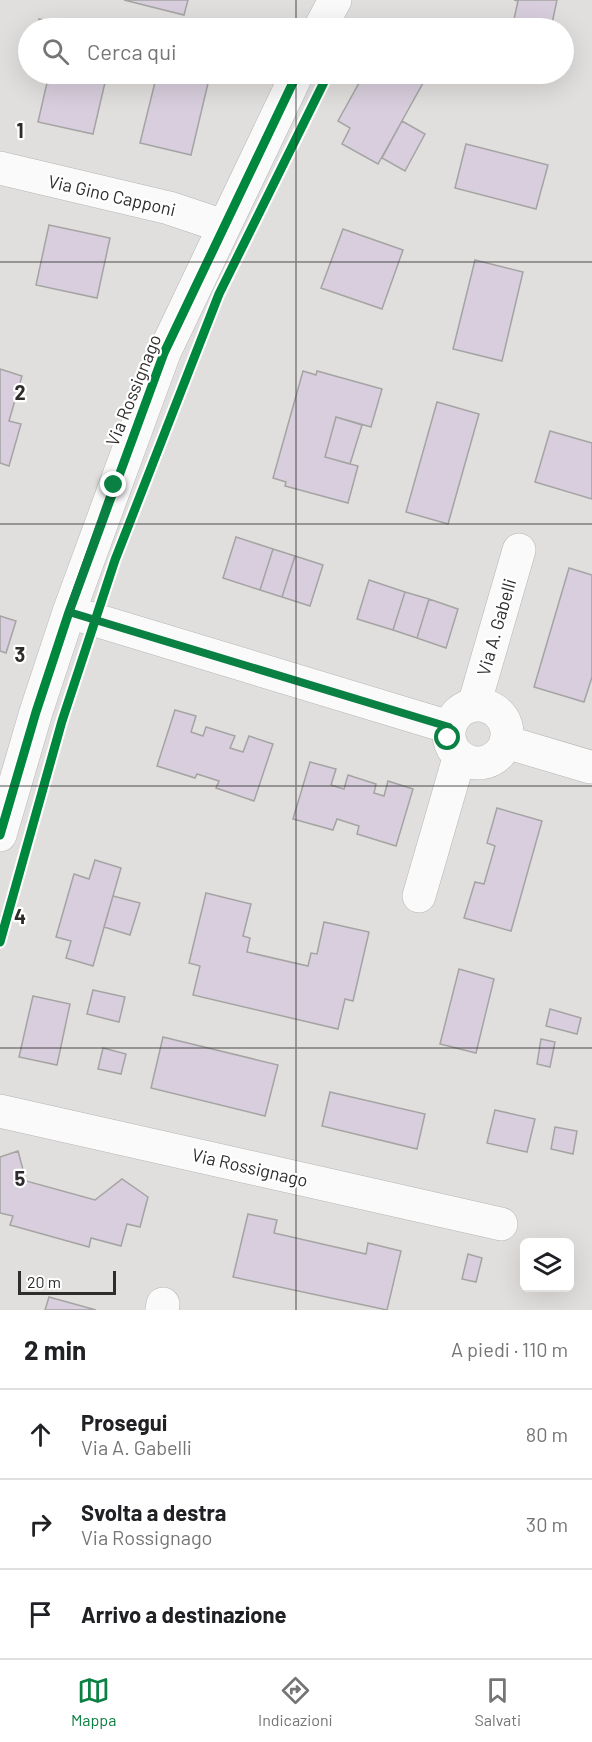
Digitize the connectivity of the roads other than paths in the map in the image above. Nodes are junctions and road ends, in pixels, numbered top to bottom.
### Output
1 (335, 0) edge
2 (325, 18) edge
3 (292, 84) edge
4 (0, 168) edge
5 (223, 226) junction
6 (519, 549) dead end
7 (69, 612) junction
8 (474, 705) junction
9 (449, 727) junction
10 (506, 742) junction
11 (459, 758) junction
12 (590, 767) dead end
13 (7, 785) edge
14 (0, 835) edge
15 (419, 896) dead end
16 (0, 1111) edge
17 (501, 1224) dead end

1 - 2 street
3 - 5 street, Via Rossignago
4 - 5 street, Via Gino Capponi
5 - 7 street, Via Rossignago
6 - 8 street, Via A. Gabelli
7 - 9 street
7 - 13 street, Via Rossignago
8 - 9 street
8 - 10 street
9 - 11 street
10 - 11 street
10 - 12 street
11 - 15 street
13 - 14 street, Via Rossignago
16 - 17 street, Via Rossignago

